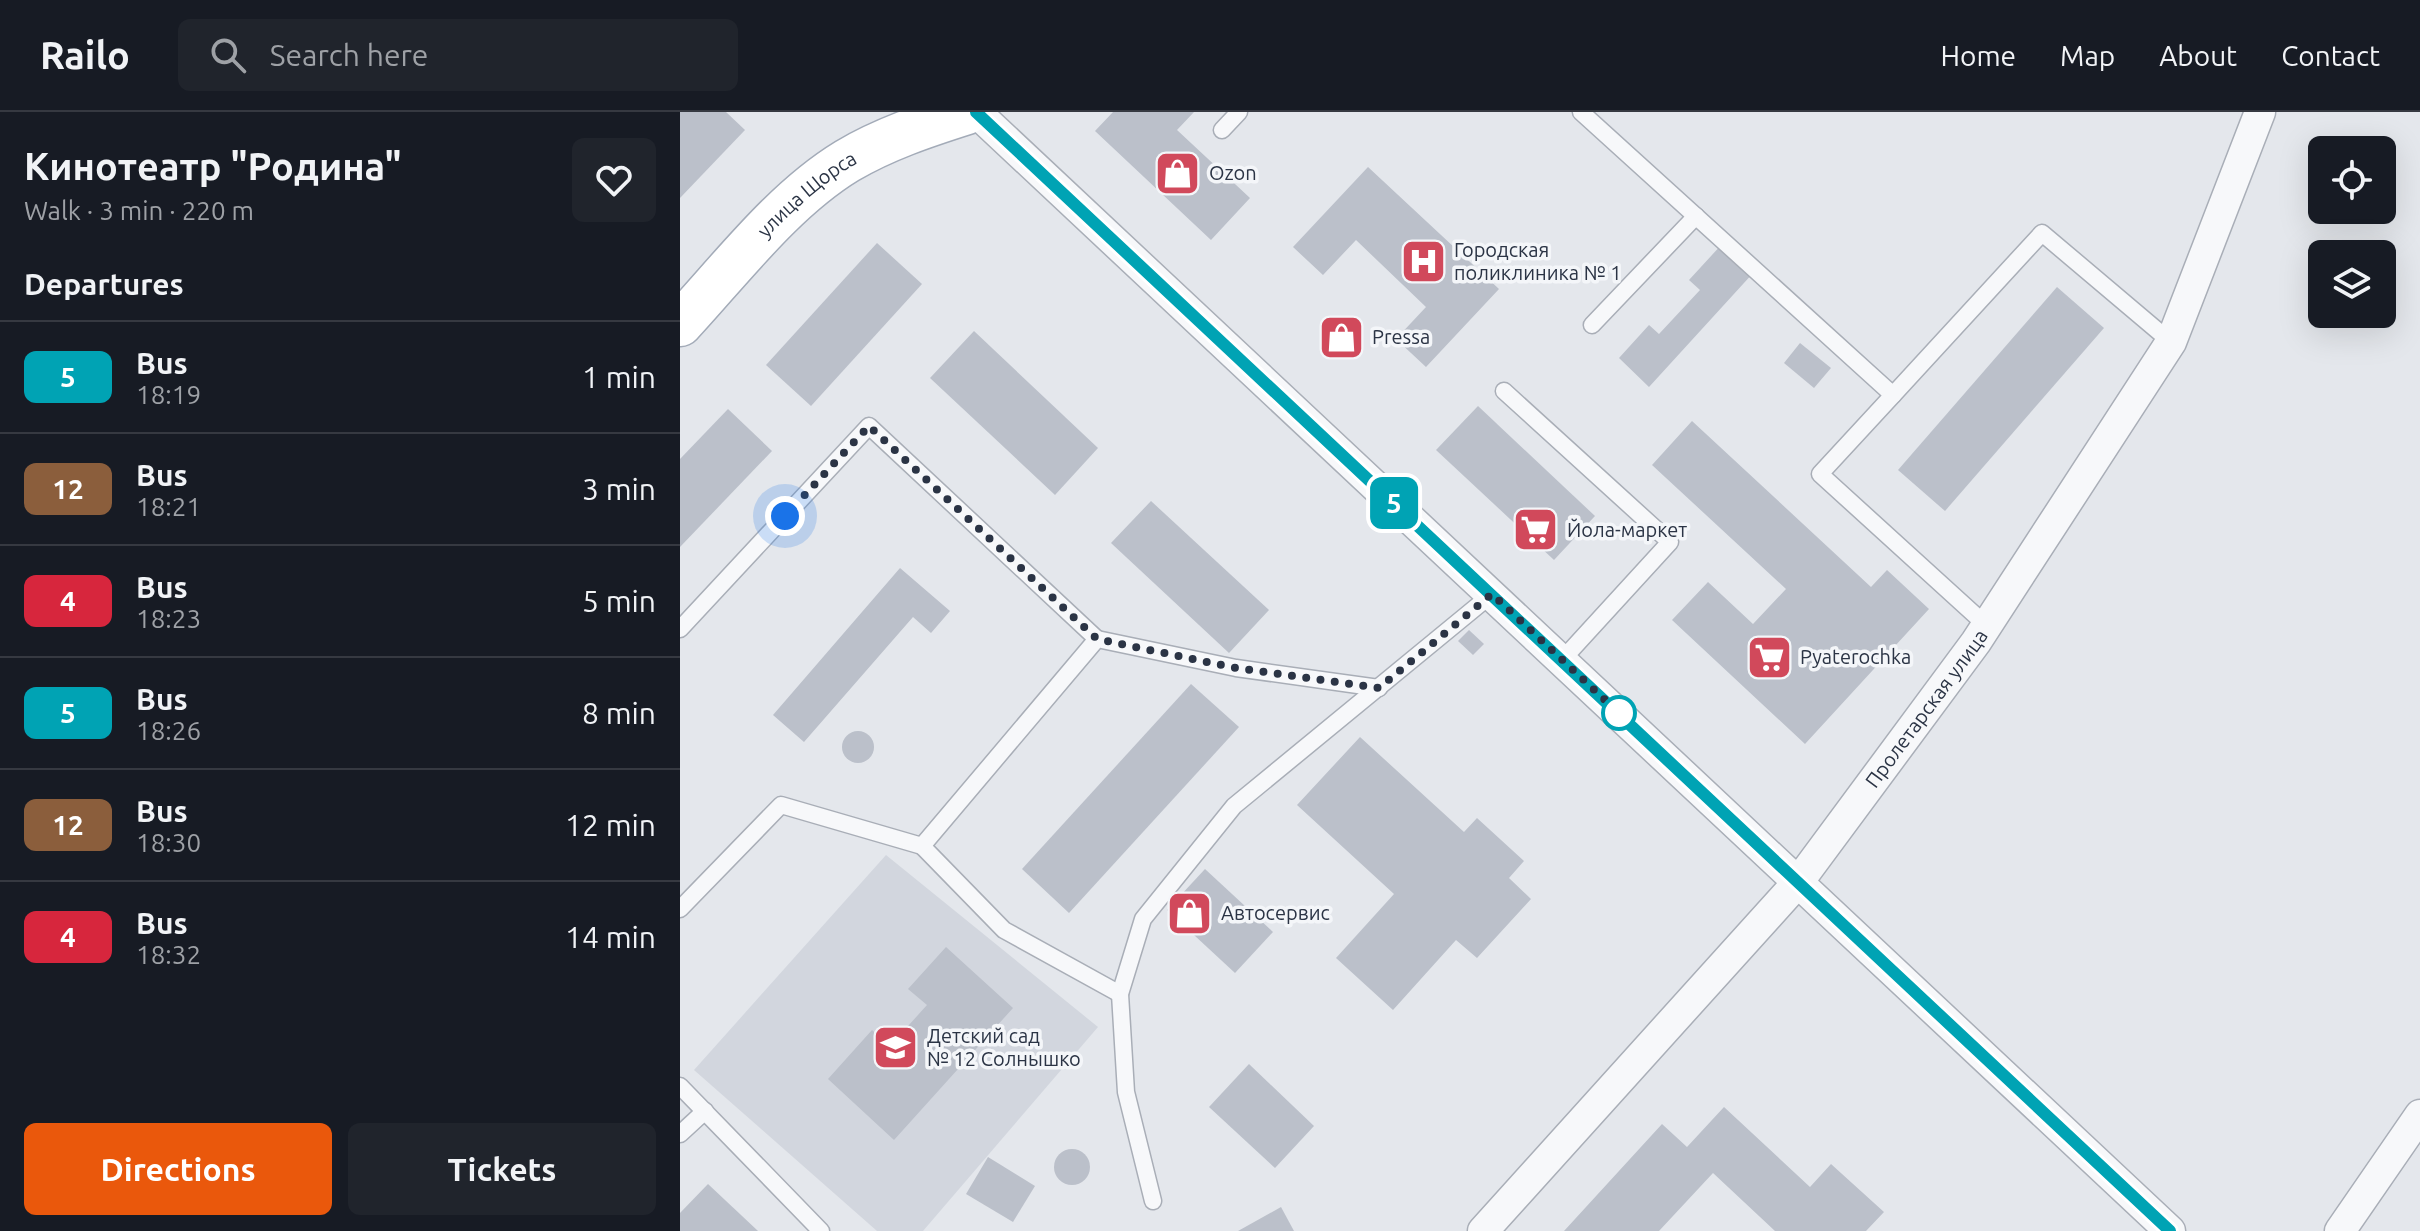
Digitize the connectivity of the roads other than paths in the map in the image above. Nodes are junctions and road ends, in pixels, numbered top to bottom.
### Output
1 (976, 112) edge
2 (1239, 112) edge
3 (1581, 112) edge
4 (2260, 112) edge
5 (943, 115) edge
6 (1222, 130) dead end
7 (1696, 216) junction
8 (680, 324) edge
9 (1592, 325) dead end
10 (2171, 342) junction
11 (1504, 391) dead end
12 (1893, 395) junction
13 (1492, 594) junction
14 (1986, 625) junction
15 (680, 629) edge
16 (1097, 639) junction
17 (1562, 660) junction
18 (1379, 688) junction
19 (922, 846) junction
20 (1799, 881) junction
21 (680, 909) edge
22 (1120, 994) junction
23 (680, 1086) edge
24 (705, 1111) junction
25 (2420, 1115) edge
26 (680, 1134) edge
27 (1153, 1201) dead end
28 (821, 1231) edge
29 (1483, 1231) edge
30 (2170, 1231) edge
31 (2340, 1231) edge

1 - 13 street
2 - 6 lane
3 - 7 lane
4 - 10 street, Пролетарская улица
5 - 8 main road, улица Щорса
7 - 9 lane
7 - 12 lane
10 - 12 lane
10 - 14 street, Пролетарская улица
11 - 17 lane
12 - 14 lane
13 - 17 street
13 - 18 lane
14 - 20 street, Пролетарская улица
15 - 16 lane
16 - 18 lane
16 - 19 lane
17 - 20 street
18 - 22 lane
19 - 21 lane
19 - 22 lane
20 - 29 street, Пролетарская улица
20 - 30 street
22 - 27 lane
23 - 24 lane
24 - 26 lane
24 - 28 lane
25 - 31 street

